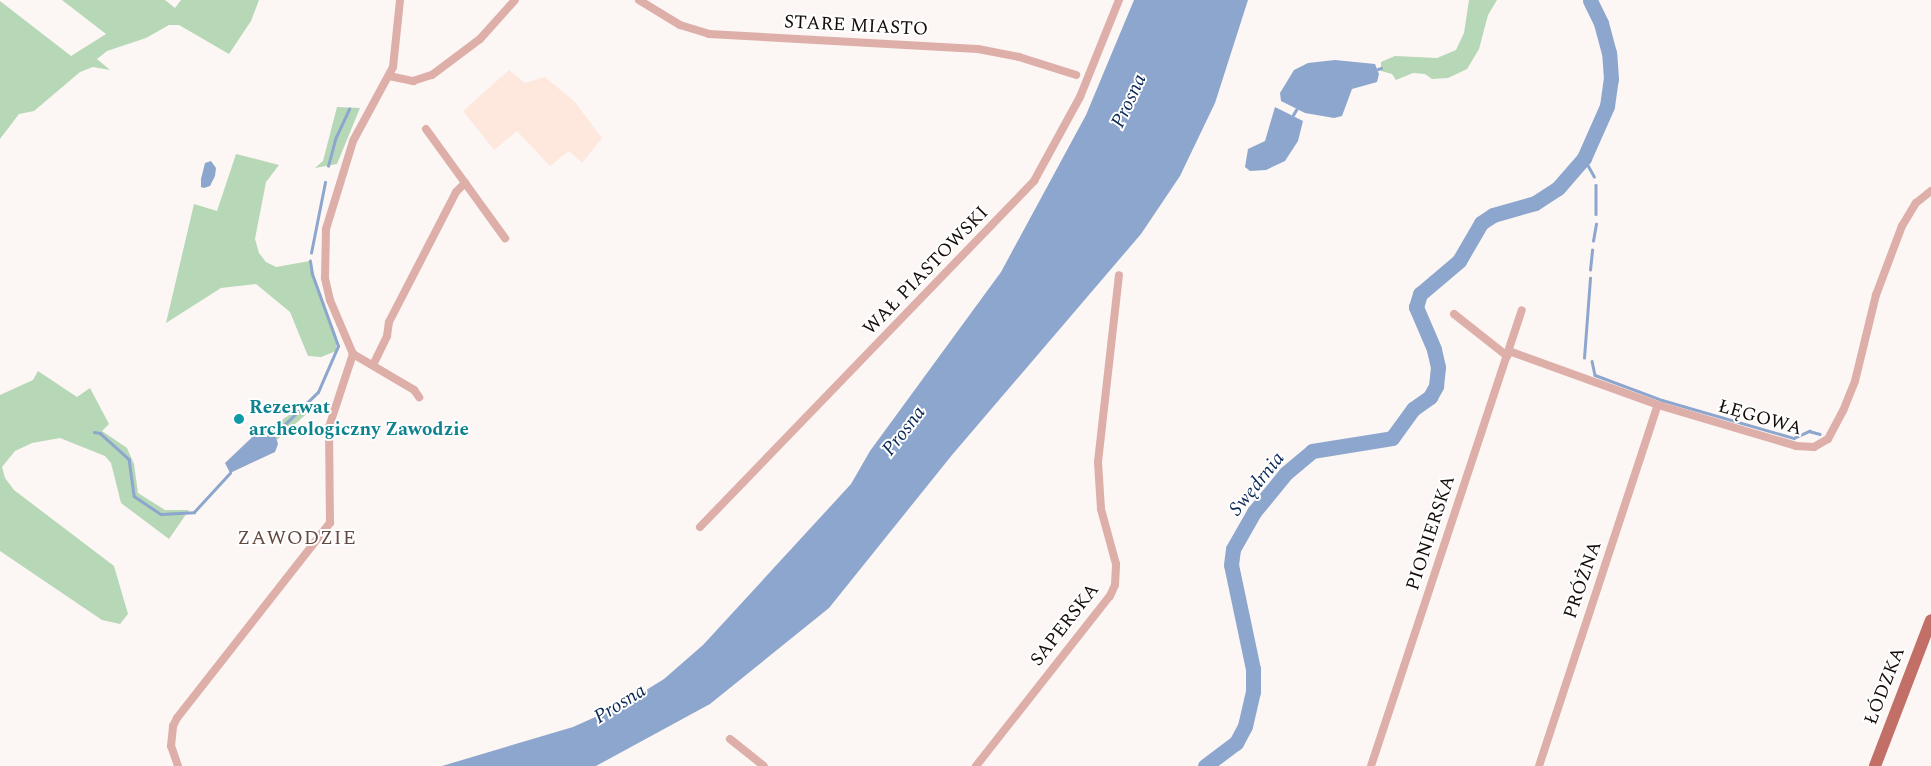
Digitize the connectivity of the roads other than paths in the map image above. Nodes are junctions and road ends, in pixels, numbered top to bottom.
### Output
1 (400, 0) edge
2 (515, 0) edge
3 (639, 0) edge
4 (1119, 0) edge
5 (1076, 75) dead end
6 (389, 76) junction
7 (426, 129) dead end
8 (466, 183) junction
9 (1931, 191) edge
10 (505, 238) dead end
11 (1119, 275) dead end
12 (1522, 310) dead end
13 (1454, 314) dead end
14 (1508, 353) junction
15 (353, 354) junction
16 (373, 365) junction
17 (419, 397) dead end
18 (1658, 405) junction
19 (700, 527) dead end
20 (1931, 620) edge
21 (730, 739) dead end
22 (178, 766) edge
23 (764, 766) edge
24 (976, 766) edge
25 (1371, 766) edge
26 (1539, 766) edge
27 (1874, 766) edge

1 - 6 street
2 - 6 street
3 - 5 street, STARE MIASTO
4 - 19 street, WAŁ PIASTOWSKI
6 - 15 street
7 - 8 street
8 - 10 street
8 - 16 street
9 - 18 street, ŁĘGOWA
11 - 24 street, SAPERSKA
12 - 14 street, PIONIERSKA
13 - 14 street, ŁĘGOWA
14 - 18 street, ŁĘGOWA
14 - 25 street, PIONIERSKA
15 - 16 street
15 - 22 street
16 - 17 street
18 - 26 street, PRÓŻNA
20 - 27 main road, ŁÓDZKA
21 - 23 street

